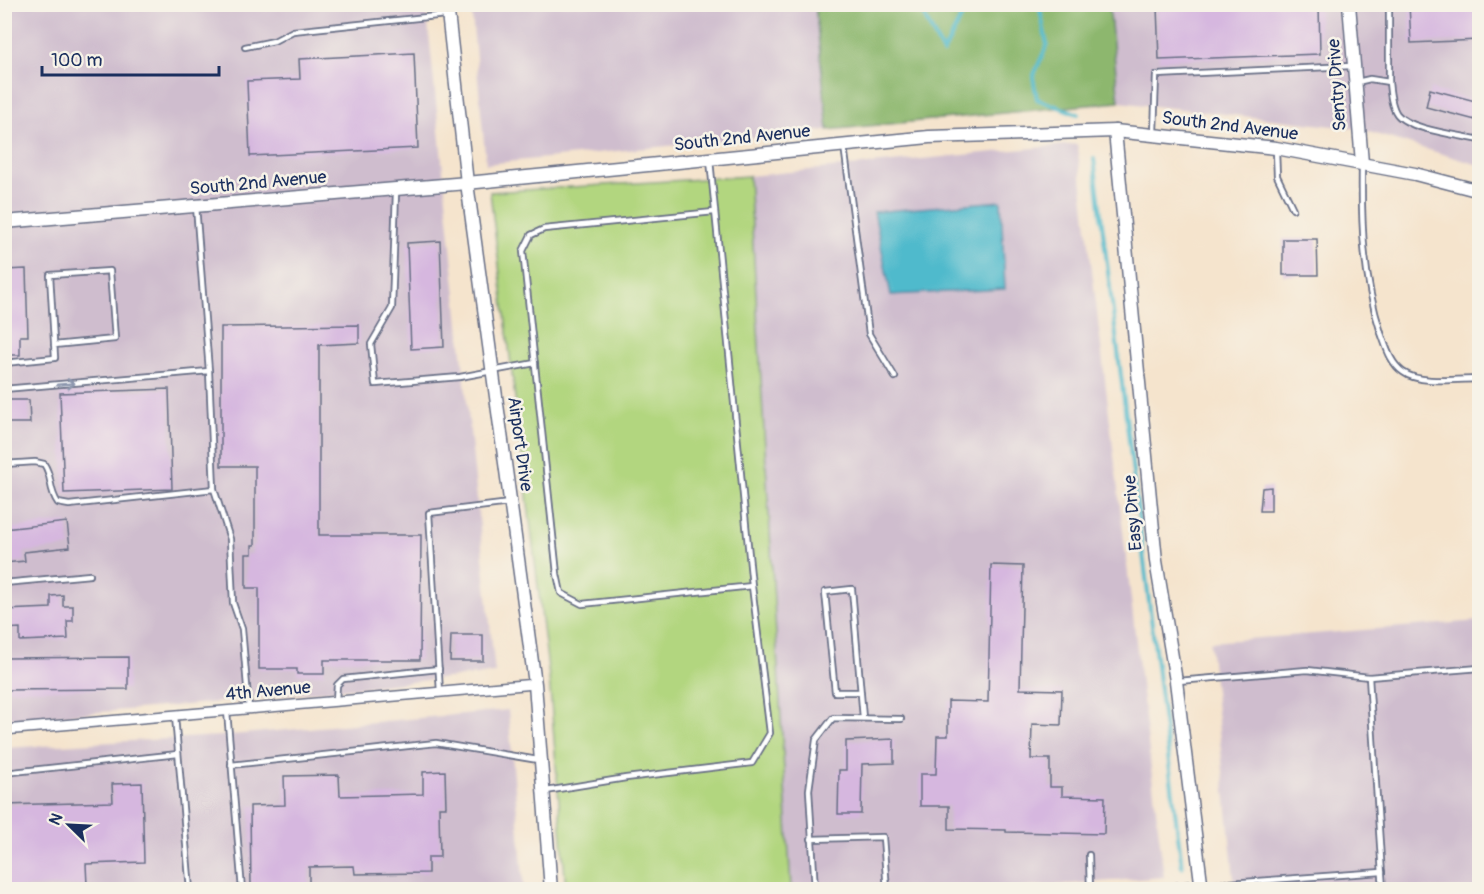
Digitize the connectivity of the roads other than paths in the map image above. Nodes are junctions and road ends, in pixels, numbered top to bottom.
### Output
1 (1349, 4) edge
2 (1389, 4) edge
3 (448, 10) edge
4 (245, 47) dead end
5 (1354, 66) junction
6 (1389, 82) junction
7 (1354, 83) junction
8 (1115, 130) junction
9 (1154, 134) junction
10 (1479, 140) edge
11 (844, 146) junction
12 (1276, 148) junction
13 (710, 159) junction
14 (1362, 163) junction
15 (467, 183) junction
16 (396, 189) junction
17 (1479, 191) edge
18 (196, 206) junction
19 (1293, 209) dead end
20 (714, 212) junction
21 (4, 222) edge
22 (54, 345) junction
23 (4, 363) edge
24 (535, 363) junction
25 (208, 371) junction
26 (492, 371) junction
27 (895, 377) dead end
28 (1479, 379) edge
29 (6, 389) edge
30 (4, 464) edge
31 (214, 489) junction
32 (510, 502) junction
33 (90, 575) dead end
34 (4, 583) edge
35 (752, 586) junction
36 (1479, 668) edge
37 (439, 669) junction
38 (1369, 677) junction
39 (1176, 681) junction
40 (534, 684) junction
41 (440, 692) junction
42 (861, 692) junction
43 (336, 701) junction
44 (249, 709) junction
45 (227, 711) junction
46 (175, 715) junction
47 (863, 718) junction
48 (901, 719) dead end
49 (4, 730) edge
50 (178, 754) junction
51 (541, 760) junction
52 (231, 765) junction
53 (4, 773) edge
54 (543, 791) junction
55 (811, 839) junction
56 (1089, 855) dead end
57 (1382, 872) junction
58 (1202, 887) edge
59 (189, 890) edge
60 (242, 890) edge
61 (551, 890) edge
62 (815, 890) edge
63 (887, 890) edge
64 (1090, 890) edge
65 (1156, 890) edge
66 (1383, 890) edge

1 - 5 street, Sentry Drive
2 - 6 lane
3 - 4 lane
3 - 15 street, Airport Drive
5 - 7 street, Sentry Drive
5 - 9 lane
6 - 7 lane
6 - 10 lane
7 - 14 street, Sentry Drive
8 - 9 street, South 2nd Avenue
8 - 11 street, South 2nd Avenue
8 - 39 street, Easy Drive
9 - 12 street, South 2nd Avenue
11 - 13 street, South 2nd Avenue
11 - 27 lane
12 - 14 street, South 2nd Avenue
12 - 19 lane
13 - 15 street, South 2nd Avenue
13 - 20 lane
14 - 17 street, South 2nd Avenue
14 - 28 lane
15 - 16 street, South 2nd Avenue
15 - 26 street, Airport Drive
16 - 18 street, South 2nd Avenue
16 - 26 lane
18 - 21 street, South 2nd Avenue
18 - 25 lane
20 - 24 lane
20 - 35 lane
22 - 22 lane
22 - 23 lane
24 - 26 lane
24 - 35 lane
29 -> 25 lane
25 - 31 lane
26 - 32 street, Airport Drive
30 - 31 lane
31 - 44 lane
32 - 37 lane
32 - 40 street, Airport Drive
33 - 34 lane
35 - 54 lane
36 - 38 lane
37 - 41 lane
37 - 43 lane
38 - 39 lane
38 - 57 lane
39 - 58 street, Easy Drive
40 - 41 street, 4th Avenue
40 - 51 street, Airport Drive
41 - 43 street, 4th Avenue
42 - 42 lane
42 - 47 lane
43 - 44 street, 4th Avenue
44 - 45 street, 4th Avenue
45 - 46 street, 4th Avenue
45 - 52 lane
46 - 49 street, 4th Avenue
46 - 50 lane
47 - 48 lane
47 - 55 lane
50 - 53 lane
50 - 59 lane
51 - 52 lane
51 - 54 street, Airport Drive
52 - 60 lane
54 - 61 street, Airport Drive
55 - 62 lane
55 - 63 lane
56 - 64 lane
57 - 58 lane
57 - 66 lane
58 - 65 street

